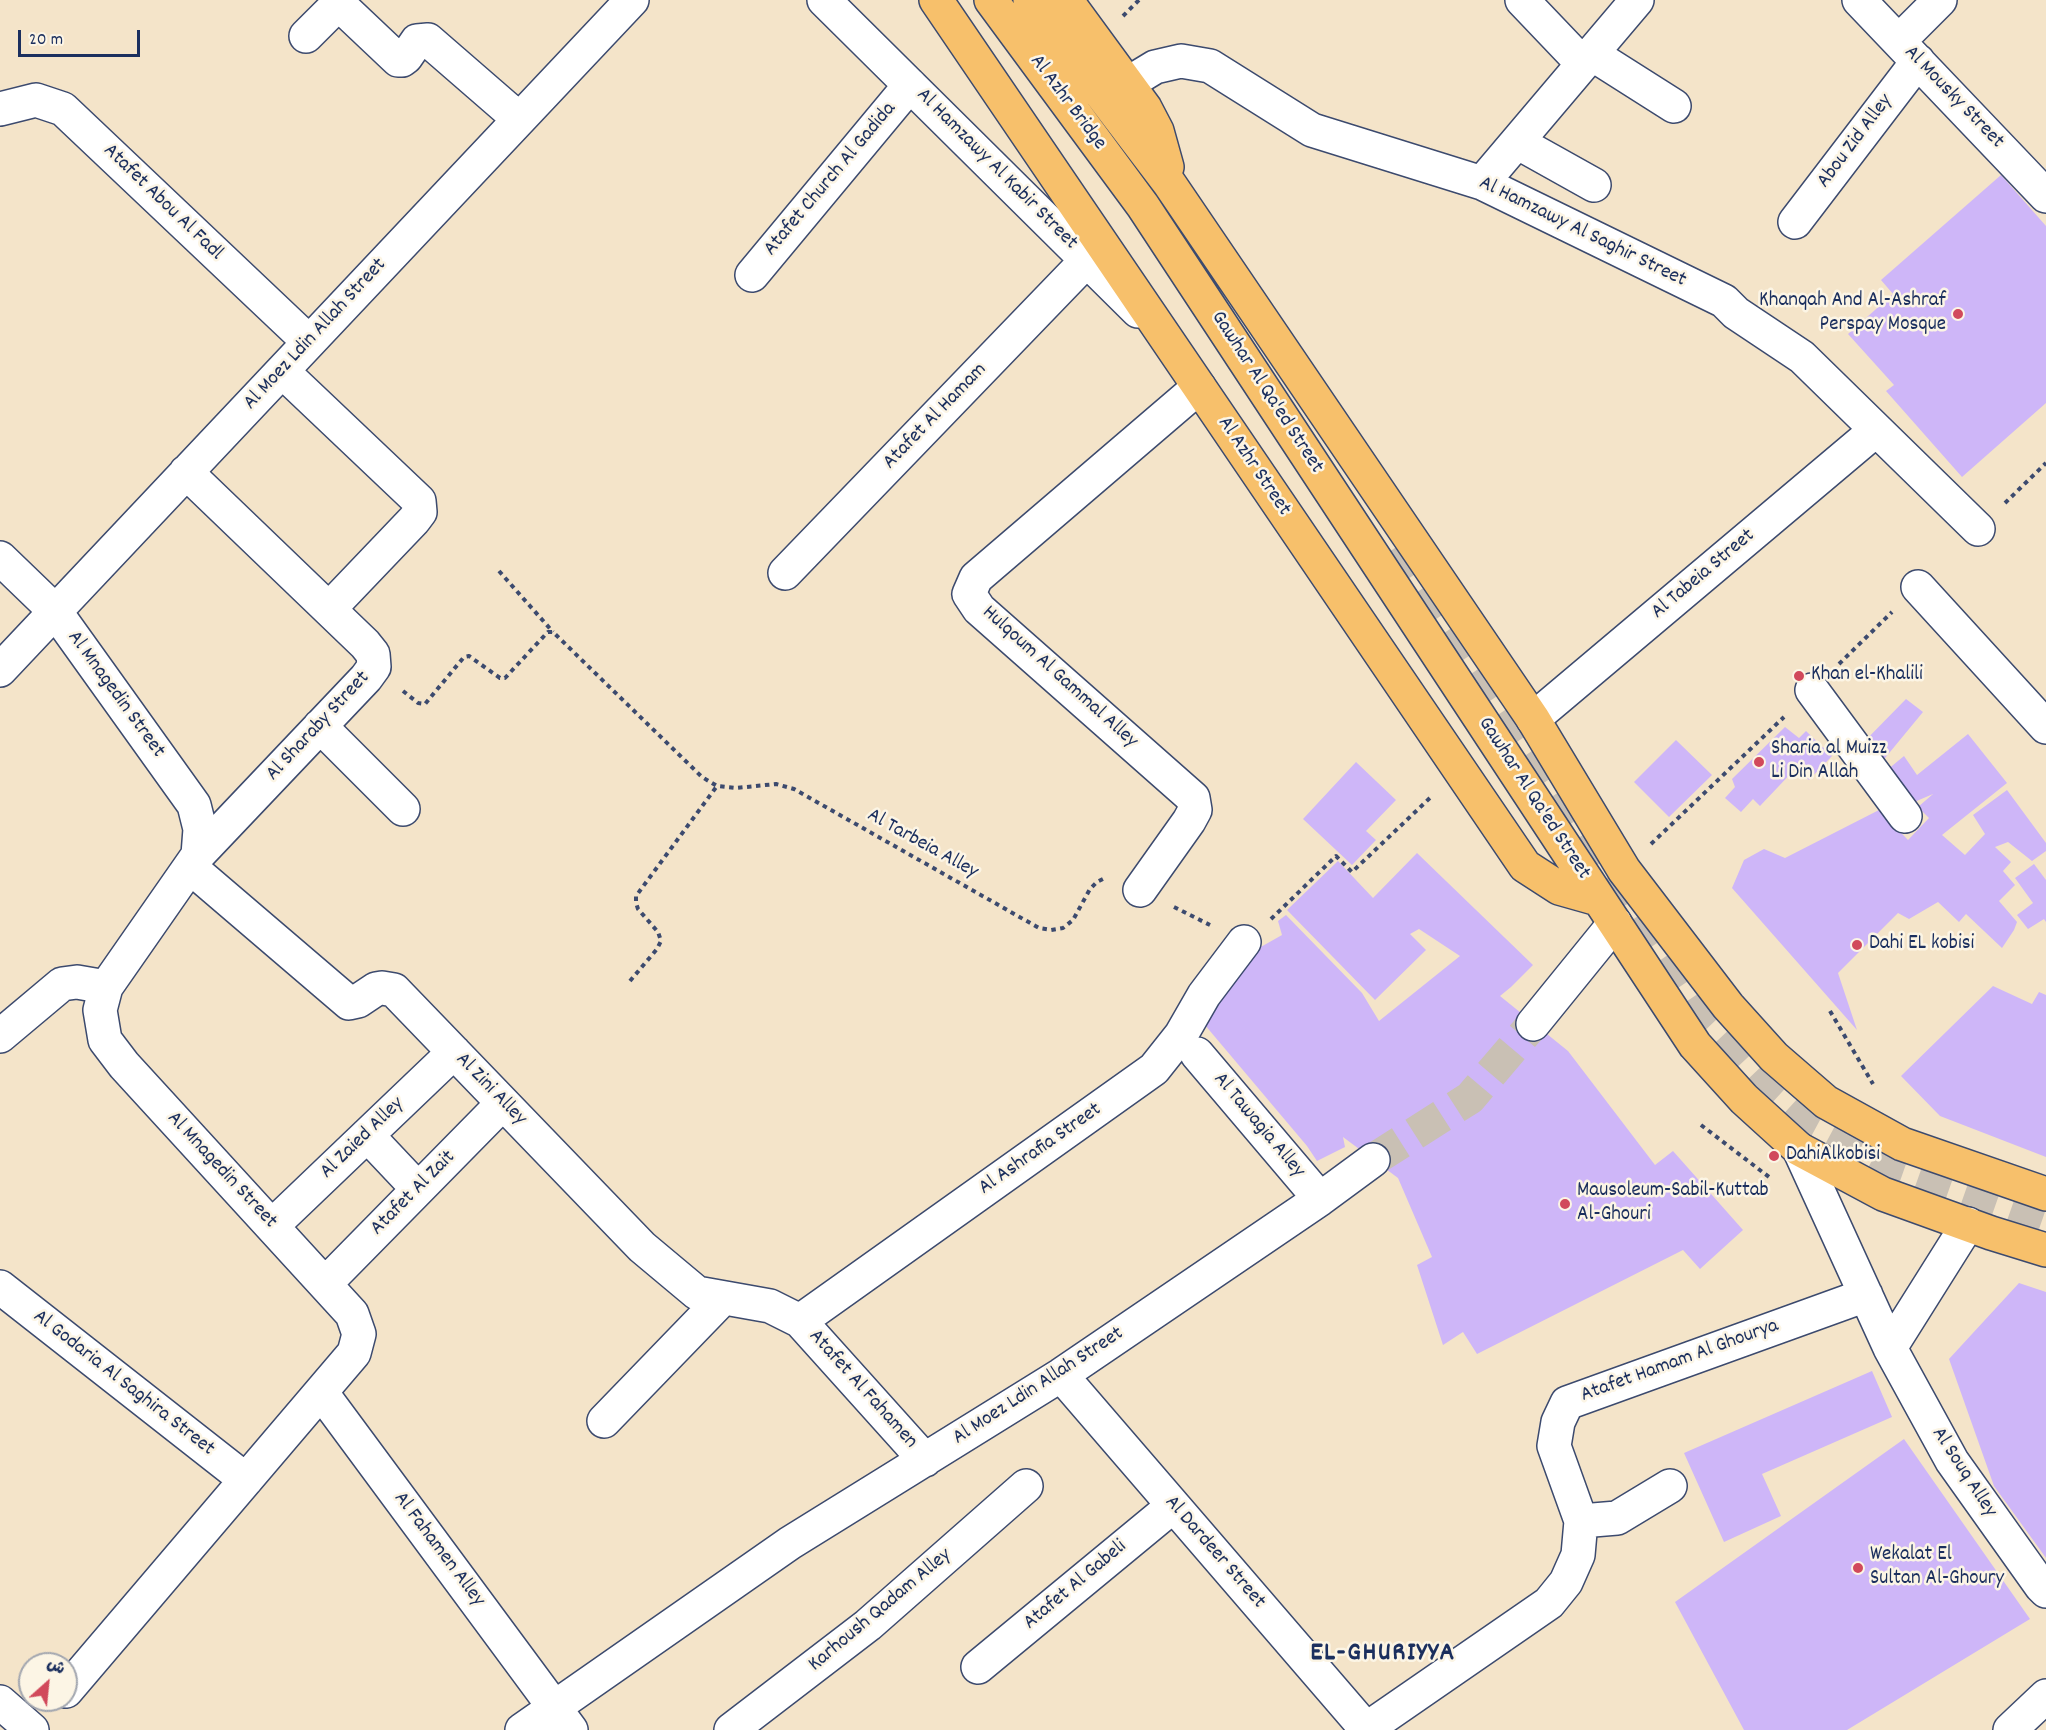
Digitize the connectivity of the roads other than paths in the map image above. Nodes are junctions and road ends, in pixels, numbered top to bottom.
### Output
1 (632, 0) edge
2 (824, 0) edge
3 (936, 0) edge
4 (991, 0) edge
5 (1030, 0) edge
6 (1066, 0) edge
7 (1522, 0) edge
8 (1637, 0) edge
9 (1859, 0) edge
10 (1940, 0) edge
11 (306, 36) dead end
12 (1908, 51) junction
13 (1587, 59) junction
14 (1127, 84) junction
15 (910, 85) junction
16 (1674, 106) dead end
17 (0, 109) edge
18 (519, 119) junction
19 (1517, 142) junction
20 (1169, 183) junction
21 (1482, 183) junction
22 (1594, 184) dead end
23 (2046, 196) edge
24 (1143, 206) joint
25 (1795, 222) dead end
26 (1087, 260) junction
27 (752, 275) dead end
28 (1167, 340) junction
29 (309, 342) junction
30 (282, 371) junction
31 (1199, 387) junction
32 (1876, 430) junction
33 (186, 472) junction
34 (1978, 529) road end
35 (0, 558) edge
36 (785, 573) dead end
37 (1918, 587) road end
38 (329, 609) junction
39 (55, 611) junction
40 (0, 670) edge
41 (1812, 690) road end
42 (1533, 719) junction
43 (320, 726) junction
44 (2046, 727) edge
45 (403, 809) dead end
46 (1905, 816) dead end
47 (194, 861) junction
48 (1140, 890) road end
49 (1606, 911) junction
50 (1244, 942) road end
51 (106, 987) junction
52 (1533, 1024) tunnel mouth
53 (0, 1036) edge
54 (454, 1052) junction
55 (1197, 1053) dead end
56 (503, 1103) junction
57 (368, 1135) junction
58 (1799, 1149) junction
59 (1373, 1160) tunnel mouth
60 (418, 1189) junction
61 (2046, 1194) edge
62 (1320, 1199) junction
63 (1968, 1224) junction
64 (272, 1226) junction
65 (2046, 1250) edge
66 (325, 1284) junction
67 (0, 1287) edge
68 (1866, 1295) junction
69 (723, 1298) junction
70 (800, 1321) junction
71 (1890, 1348) junction
72 (1061, 1376) junction
73 (321, 1392) junction
74 (604, 1421) dead end
75 (925, 1460) junction
76 (246, 1480) junction
77 (1026, 1486) dead end
78 (1670, 1486) dead end
79 (1173, 1506) junction
80 (1581, 1521) junction
81 (2046, 1591) edge
82 (978, 1667) dead end
83 (78, 1677) edge
84 (2046, 1696) edge
85 (0, 1702) edge
86 (48, 1712) edge
87 (563, 1719) edge
88 (32, 1730) edge
89 (522, 1730) edge
90 (731, 1730) edge
91 (1366, 1730) edge
92 (2010, 1730) edge

1 - 18 street, Al Moez Ldin Allah Street
2 - 15 street, Al Hamzawy Al Kabir Street
3 - 28 main road, Al Azhr Street
4 - 24 main road, Al Azhr Bridge
5 - 20 main road, Al Azhr Bridge
6 - 14 main road
7 - 13 street
8 - 13 street
9 - 12 street, Al Mousky Street
10 - 12 street, Abou Zid Alley
11 - 18 street
12 - 23 street, Al Mousky Street
12 - 25 street, Abou Zid Alley
13 - 16 street
13 - 19 street
14 - 20 main road
14 - 21 street, Al Hamzawy Al Saghir Street
15 - 26 street, Al Hamzawy Al Kabir Street
15 - 27 street, Atafet Church Al Gadida
17 - 29 street, Atafet Abou Al Fadl
18 - 29 street, Al Moez Ldin Allah Street
19 - 21 street
19 - 22 street
20 - 42 main road, Gawhar Al Qa'ed Street
21 - 32 street, Al Hamzawy Al Saghir Street
24 - 49 main road, Gawhar Al Qa'ed Street
26 - 28 street, Al Hamzawy Al Kabir Street
26 - 36 street, Atafet Al Hamam
28 - 31 main road, Al Azhr Street
29 - 30 street, Al Moez Ldin Allah Street
30 - 33 street, Al Moez Ldin Allah Street
30 - 38 street
31 - 48 street, Hulqoum Al Gammal Alley
31 - 49 main road, Al Azhr Street
32 - 34 street, Al Hamzawy Al Saghir Street
32 - 42 street, Al Tabeia Street
33 - 38 street, Al Sharaby Street
33 - 39 street, Al Moez Ldin Allah Street
35 - 39 street, Al Mnagedin Street
37 - 44 street
38 - 43 street, Al Sharaby Street
39 - 40 street, Al Moez Ldin Allah Street
39 - 47 street, Al Mnagedin Street
41 - 46 street
42 - 61 main road, Gawhar Al Qa'ed Street
43 - 45 street
43 - 47 street, Al Sharaby Street
47 - 51 street, Al Mnagedin Street
47 - 54 street, Al Zini Alley
49 - 52 street
49 - 58 main road, Gawhar Al Qa'ed Street
50 - 70 street, Al Ashrafia Street
51 - 53 street
51 - 64 street, Al Mnagedin Street
54 - 56 street, Al Zini Alley
54 - 57 street, Al Zaied Alley
55 - 62 street, Al Tawagia Alley
56 - 60 street, Atafet Al Zait
56 - 69 street, Al Zini Alley
57 - 60 street
57 - 64 street, Al Zaied Alley
58 - 63 main road, Gawhar Al Qa'ed Street
58 - 68 street, Al Souq Alley
59 - 62 street, Al Moez Ldin Allah Street
60 - 66 street, Atafet Al Zait
62 - 72 street, Al Moez Ldin Allah Street
63 - 65 main road, Gawhar Al Qa'ed Street
63 - 71 street
64 - 66 street, Al Mnagedin Street
66 - 73 street, Al Mnagedin Street
67 - 76 street, Al Godaria Al Saghira Street
68 - 71 street, Al Souq Alley
68 - 80 street, Atafet Hamam Al Ghourya
69 - 70 street, Al Zini Alley
69 - 74 street
70 - 75 street, Atafet Al Fahamen
71 - 81 street, Al Souq Alley
72 - 75 street, Al Moez Ldin Allah Street
72 - 79 street, Al Dardeer Street
73 - 76 street, Al Mnagedin Street
73 - 87 street, Al Fahamen Alley
75 - 87 street, Al Moez Ldin Allah Street
76 - 83 street, Al Mnagedin Street
77 - 90 street, Karhoush Qadam Alley
78 - 80 street
79 - 82 street, Atafet Al Gabeli
79 - 91 street, Al Dardeer Street
80 - 91 street, Atafet Hamam Al Ghourya
84 - 92 street
85 - 88 street
86 - 88 street
87 - 89 street, Al Moez Ldin Allah Street

